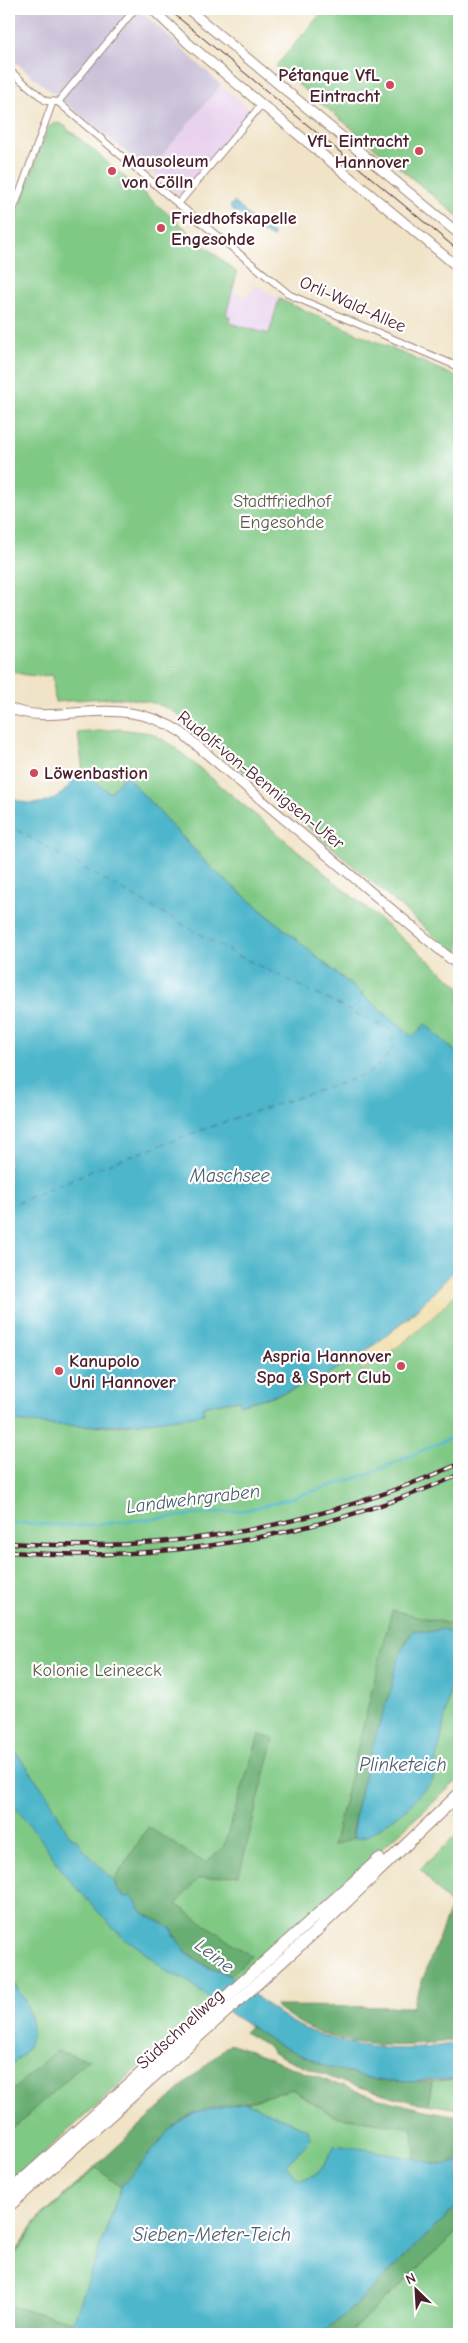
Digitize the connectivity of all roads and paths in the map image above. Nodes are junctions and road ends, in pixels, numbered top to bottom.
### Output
1 (135, 9) edge
2 (152, 9) edge
3 (188, 9) edge
4 (9, 70) edge
5 (56, 102) junction
6 (262, 104) junction
7 (178, 204) junction
8 (9, 222) edge
9 (459, 234) edge
10 (459, 268) edge
11 (459, 367) edge
12 (9, 708) edge
13 (459, 966) edge
14 (459, 1786) edge
15 (459, 1794) edge
16 (9, 2192) edge
17 (9, 2206) edge

1 - 5 street
2 - 6 main road
3 - 9 main road
4 - 5 street, Orli-Wald-Allee
5 - 7 street, Orli-Wald-Allee
5 - 8 street
6 - 7 street
6 - 10 main road
7 - 11 street, Orli-Wald-Allee
12 - 13 main road, Rudolf-von-Bennigsen-Ufer
14 - 16 highway, Südschnellweg
15 - 17 highway, Südschnellweg

